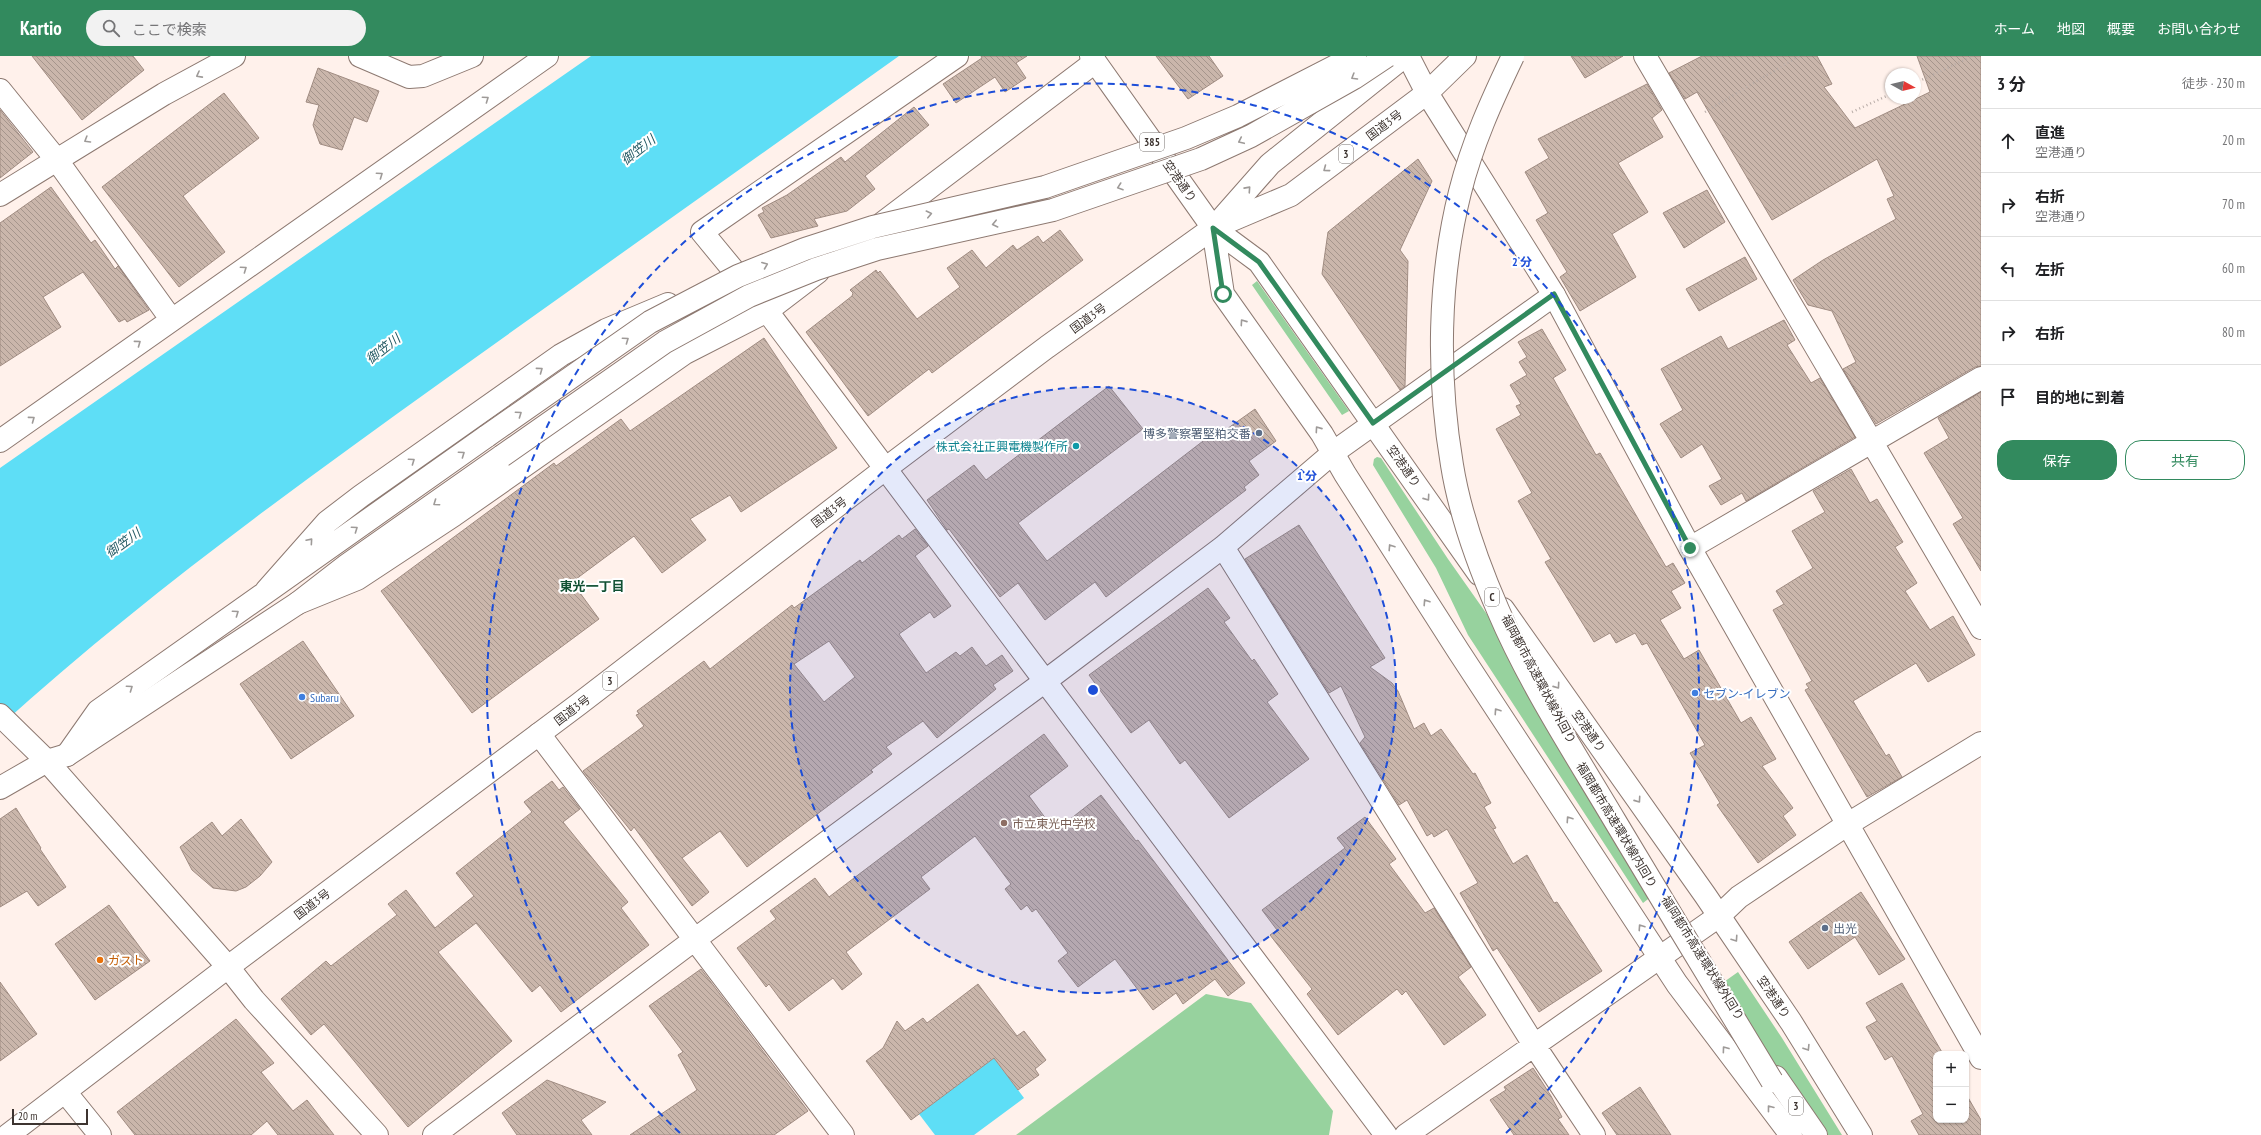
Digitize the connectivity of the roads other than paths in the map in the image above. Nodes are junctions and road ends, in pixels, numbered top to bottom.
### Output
1 (234, 56) edge
2 (360, 56) edge
3 (472, 56) edge
4 (547, 56) edge
5 (957, 56) edge
6 (1355, 56) edge
7 (1387, 56) edge
8 (1404, 56) edge
9 (1408, 56) edge
10 (1464, 56) edge
11 (1513, 56) edge
12 (1517, 56) edge
13 (1645, 56) edge
14 (1093, 59) edge
15 (0, 90) edge
16 (1427, 93) junction
17 (56, 159) junction
18 (0, 195) edge
19 (1213, 228) junction
20 (1554, 294) junction
21 (767, 311) junction
22 (171, 319) junction
23 (1981, 378) edge
24 (1373, 423) junction
25 (0, 441) edge
26 (1871, 444) junction
27 (1334, 452) junction
28 (885, 469) junction
29 (1223, 547) junction
30 (1690, 548) junction
31 (298, 603) junction
32 (1981, 628) edge
33 (1044, 682) junction
34 (0, 714) edge
35 (539, 734) junction
36 (1981, 743) edge
37 (67, 754) junction
38 (47, 761) junction
39 (0, 788) edge
40 (1848, 824) junction
41 (1719, 916) junction
42 (694, 940) junction
43 (1660, 956) junction
44 (228, 967) junction
45 (1534, 1045) junction
46 (1981, 1058) edge
47 (1774, 1079) junction
48 (66, 1093) junction
49 (8, 1135) edge
50 (100, 1135) edge
51 (377, 1135) edge
52 (434, 1135) edge
53 (843, 1135) edge
54 (1386, 1135) edge
55 (1406, 1135) edge
56 (1594, 1135) edge
57 (1791, 1135) edge
58 (1811, 1135) edge
59 (1861, 1135) edge

1 -> 17 main road
2 - 3 main road
22 -> 4 main road
5 - 21 main road
37 -> 6 main road, bridge
7 -> 31 main road, bridge
19 -> 8 main road, 国道3号 / 3
9 - 16 main road
10 - 16 main road, 国道3号 / 3
11 - 47 main road, 福岡都市高速環状線内回り / C, bridge
12 - 47 main road, 福岡都市高速環状線外回り / C
13 - 26 main road
14 - 19 main road, 空港通り / 385
14 - 21 main road
15 - 17 main road
16 -> 19 main road, 国道3号 / 3
16 - 20 main road
17 - 18 main road
17 - 22 main road
19 - 24 main road, 空港通り
27 -> 19 main road, 空港通り
19 - 28 main road, 国道3号 / 3
20 - 24 main road
20 - 30 main road
21 - 28 main road
21 - 31 main road
25 -> 22 main road
23 - 26 main road
24 - 27 main road
24 -> 41 main road, 空港通り
26 - 30 main road
26 - 32 main road
27 - 29 main road
43 -> 27 main road, 空港通り
28 - 33 main road
28 - 35 main road, 国道3号 / 3
29 - 33 main road
29 - 45 main road
30 - 40 main road
31 - 37 main road
33 - 42 main road
33 - 54 main road
34 - 38 main road
35 - 42 main road
35 - 44 main road, 国道3号 / 3
36 - 40 main road
37 - 38 main road
38 - 39 main road
38 - 44 main road
40 - 41 main road
40 - 46 main road
41 - 43 main road
41 -> 59 main road, 空港通り
42 - 52 main road
42 - 53 main road
43 - 45 main road
57 -> 43 main road, 空港通り
44 - 48 main road, 国道3号 / 3
44 - 51 main road
45 - 55 main road
45 - 56 main road
47 - 58 main road, 福岡都市高速環状線外回り / C
48 - 49 main road, 国道3号 / 3
48 - 50 main road

